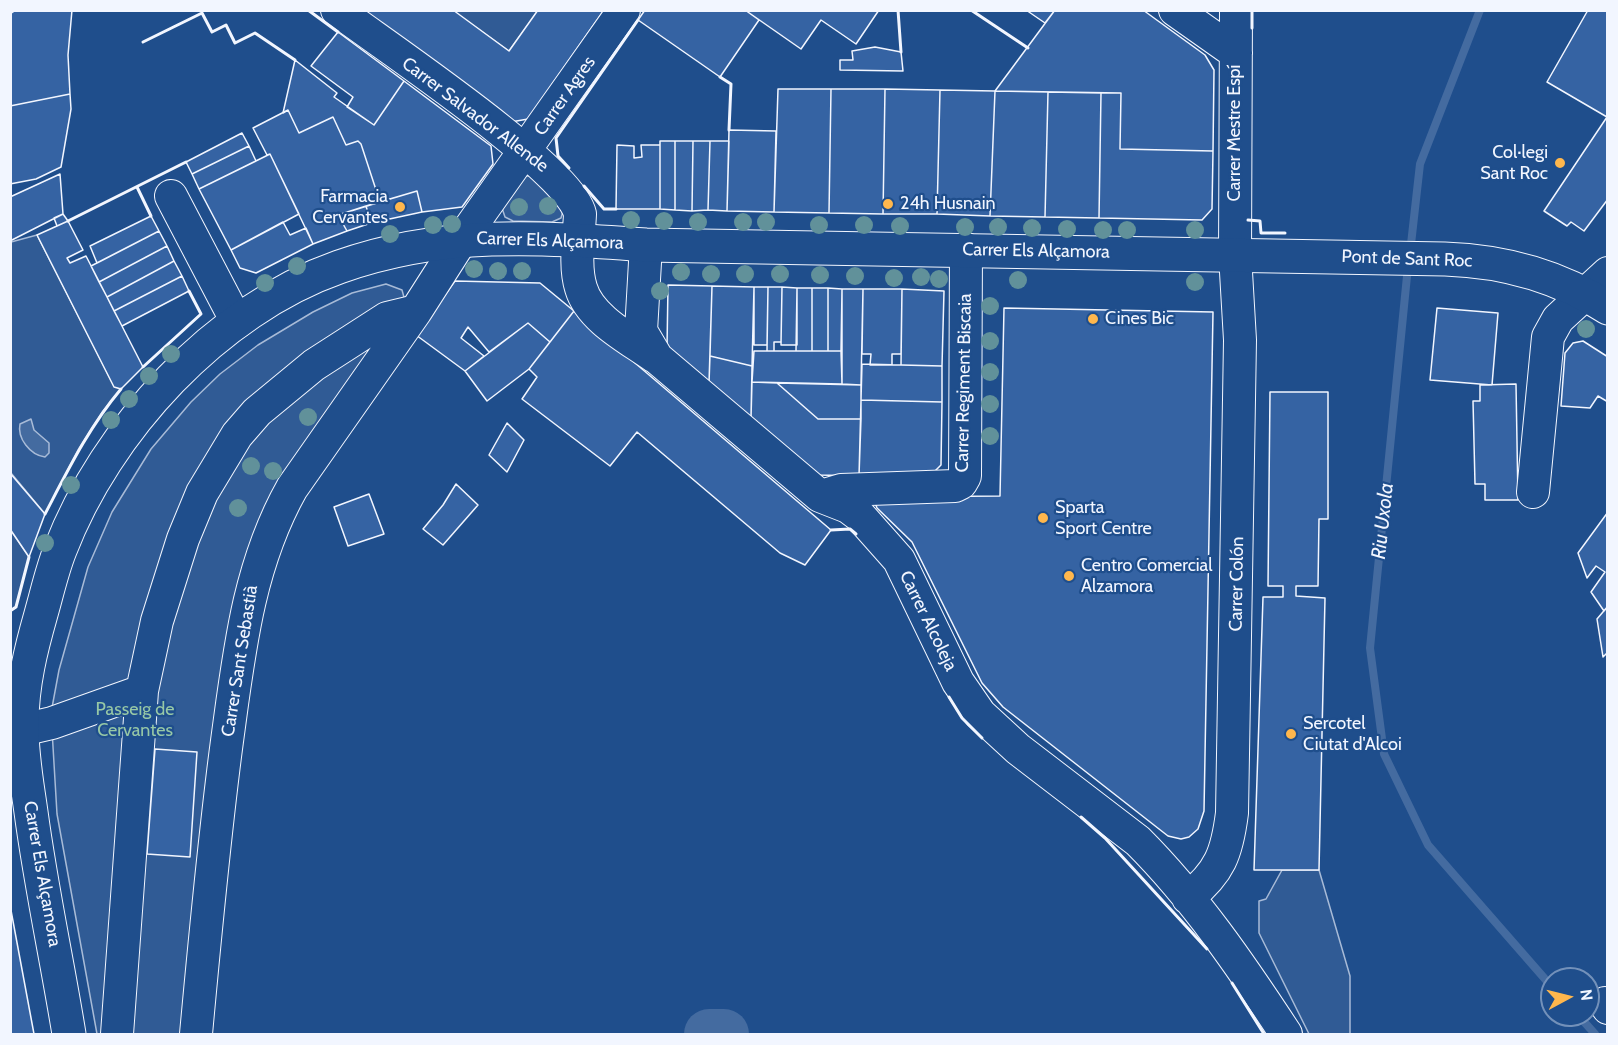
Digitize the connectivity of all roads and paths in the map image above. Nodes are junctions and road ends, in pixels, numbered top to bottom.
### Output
1 (337, 10) edge
2 (624, 10) edge
3 (1175, 10) edge
4 (1236, 10) edge
5 (1236, 53) junction
6 (526, 152) junction
7 (171, 196) dead end
8 (462, 239) junction
9 (579, 240) junction
10 (646, 245) junction
11 (966, 249) junction
12 (1234, 255) junction
13 (1594, 291) edge
14 (416, 311) junction
15 (237, 322) junction
16 (657, 358) junction
17 (1533, 492) dead end
18 (820, 496) junction
19 (19, 663) edge
20 (142, 691) junction
21 (22, 730) junction
22 (1188, 898) junction
23 (69, 1035) edge
24 (117, 1035) edge
25 (196, 1035) edge
26 (1286, 1035) edge

1 - 6 street, Carrer Salvador Allende
2 - 6 street, Carrer Agres
3 - 5 street
4 - 5 street, Carrer Mestre Espí
5 - 12 street, Carrer Mestre Espí
6 - 8 street, Carrer Agres
6 - 9 street, Carrer Salvador Allende
7 - 15 street
8 - 9 main road, Carrer Els Alçamora
8 - 14 street, Carrer Sant Sebastià
8 - 15 main road, Carrer Els Alçamora
9 - 10 main road, Carrer Els Alçamora
9 - 16 street, Carrer Alcoleja
10 - 11 main road, Carrer Els Alçamora
10 - 16 street, Carrer Alcoleja
11 - 12 main road, Carrer Els Alçamora
11 - 18 street, Carrer Regiment Biscaia
12 - 13 main road, Pont de Sant Roc
12 - 22 street, Carrer Colón
13 - 17 street
14 - 20 street
14 - 25 street, Carrer Sant Sebastià
15 - 19 main road, Carrer Els Alçamora
16 - 18 street, Carrer Alcoleja
18 - 22 street, Carrer Alcoleja
19 - 21 main road, Carrer Els Alçamora
20 - 21 street
20 - 24 street
21 - 23 main road, Carrer Els Alçamora
22 - 26 street, Carrer Alcoleja

